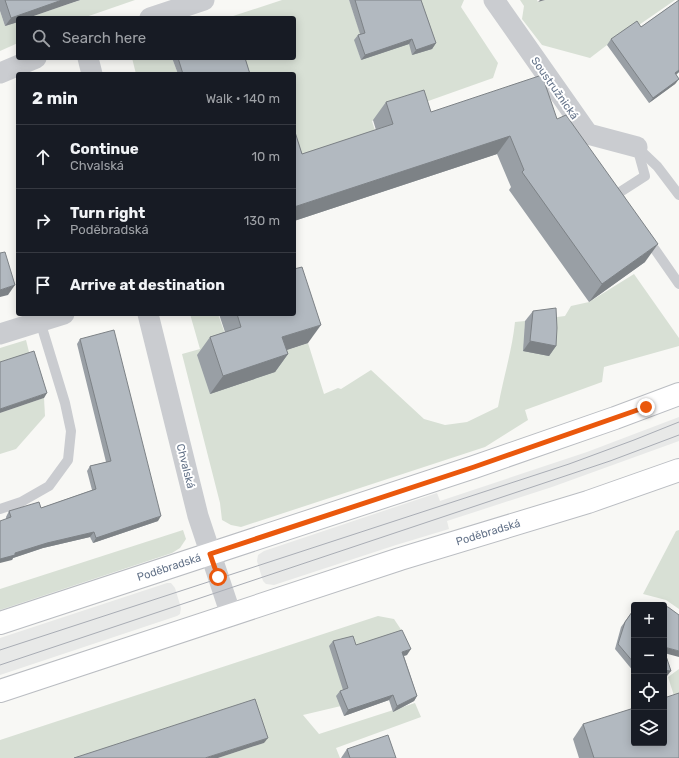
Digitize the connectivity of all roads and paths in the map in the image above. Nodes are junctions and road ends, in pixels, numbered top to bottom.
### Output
1 (204, 0) edge
2 (494, 0) edge
3 (156, 16) edge
4 (31, 60) edge
5 (88, 60) edge
6 (92, 72) edge
7 (0, 73) edge
8 (637, 147) junction
9 (679, 195) edge
10 (626, 207) edge
11 (644, 233) edge
12 (679, 284) edge
13 (57, 316) edge
14 (148, 316) edge
15 (40, 321) junction
16 (0, 334) edge
17 (679, 394) edge
18 (679, 470) edge
19 (0, 509) edge
20 (210, 554) junction
21 (231, 615) junction
22 (0, 623) edge
23 (0, 691) edge

1 - 3 street
2 - 8 street, Soustružnická
4 - 7 street
5 - 6 street
8 - 9 lane
8 - 10 lane
11 - 12 lane
13 - 15 street
14 - 20 street, Chvalská
15 - 16 street
15 - 19 lane
17 - 20 main road, Poděbradská
18 - 21 main road, Poděbradská
20 - 21 street, Chvalská
20 - 22 main road, Poděbradská
21 - 23 main road, Poděbradská

